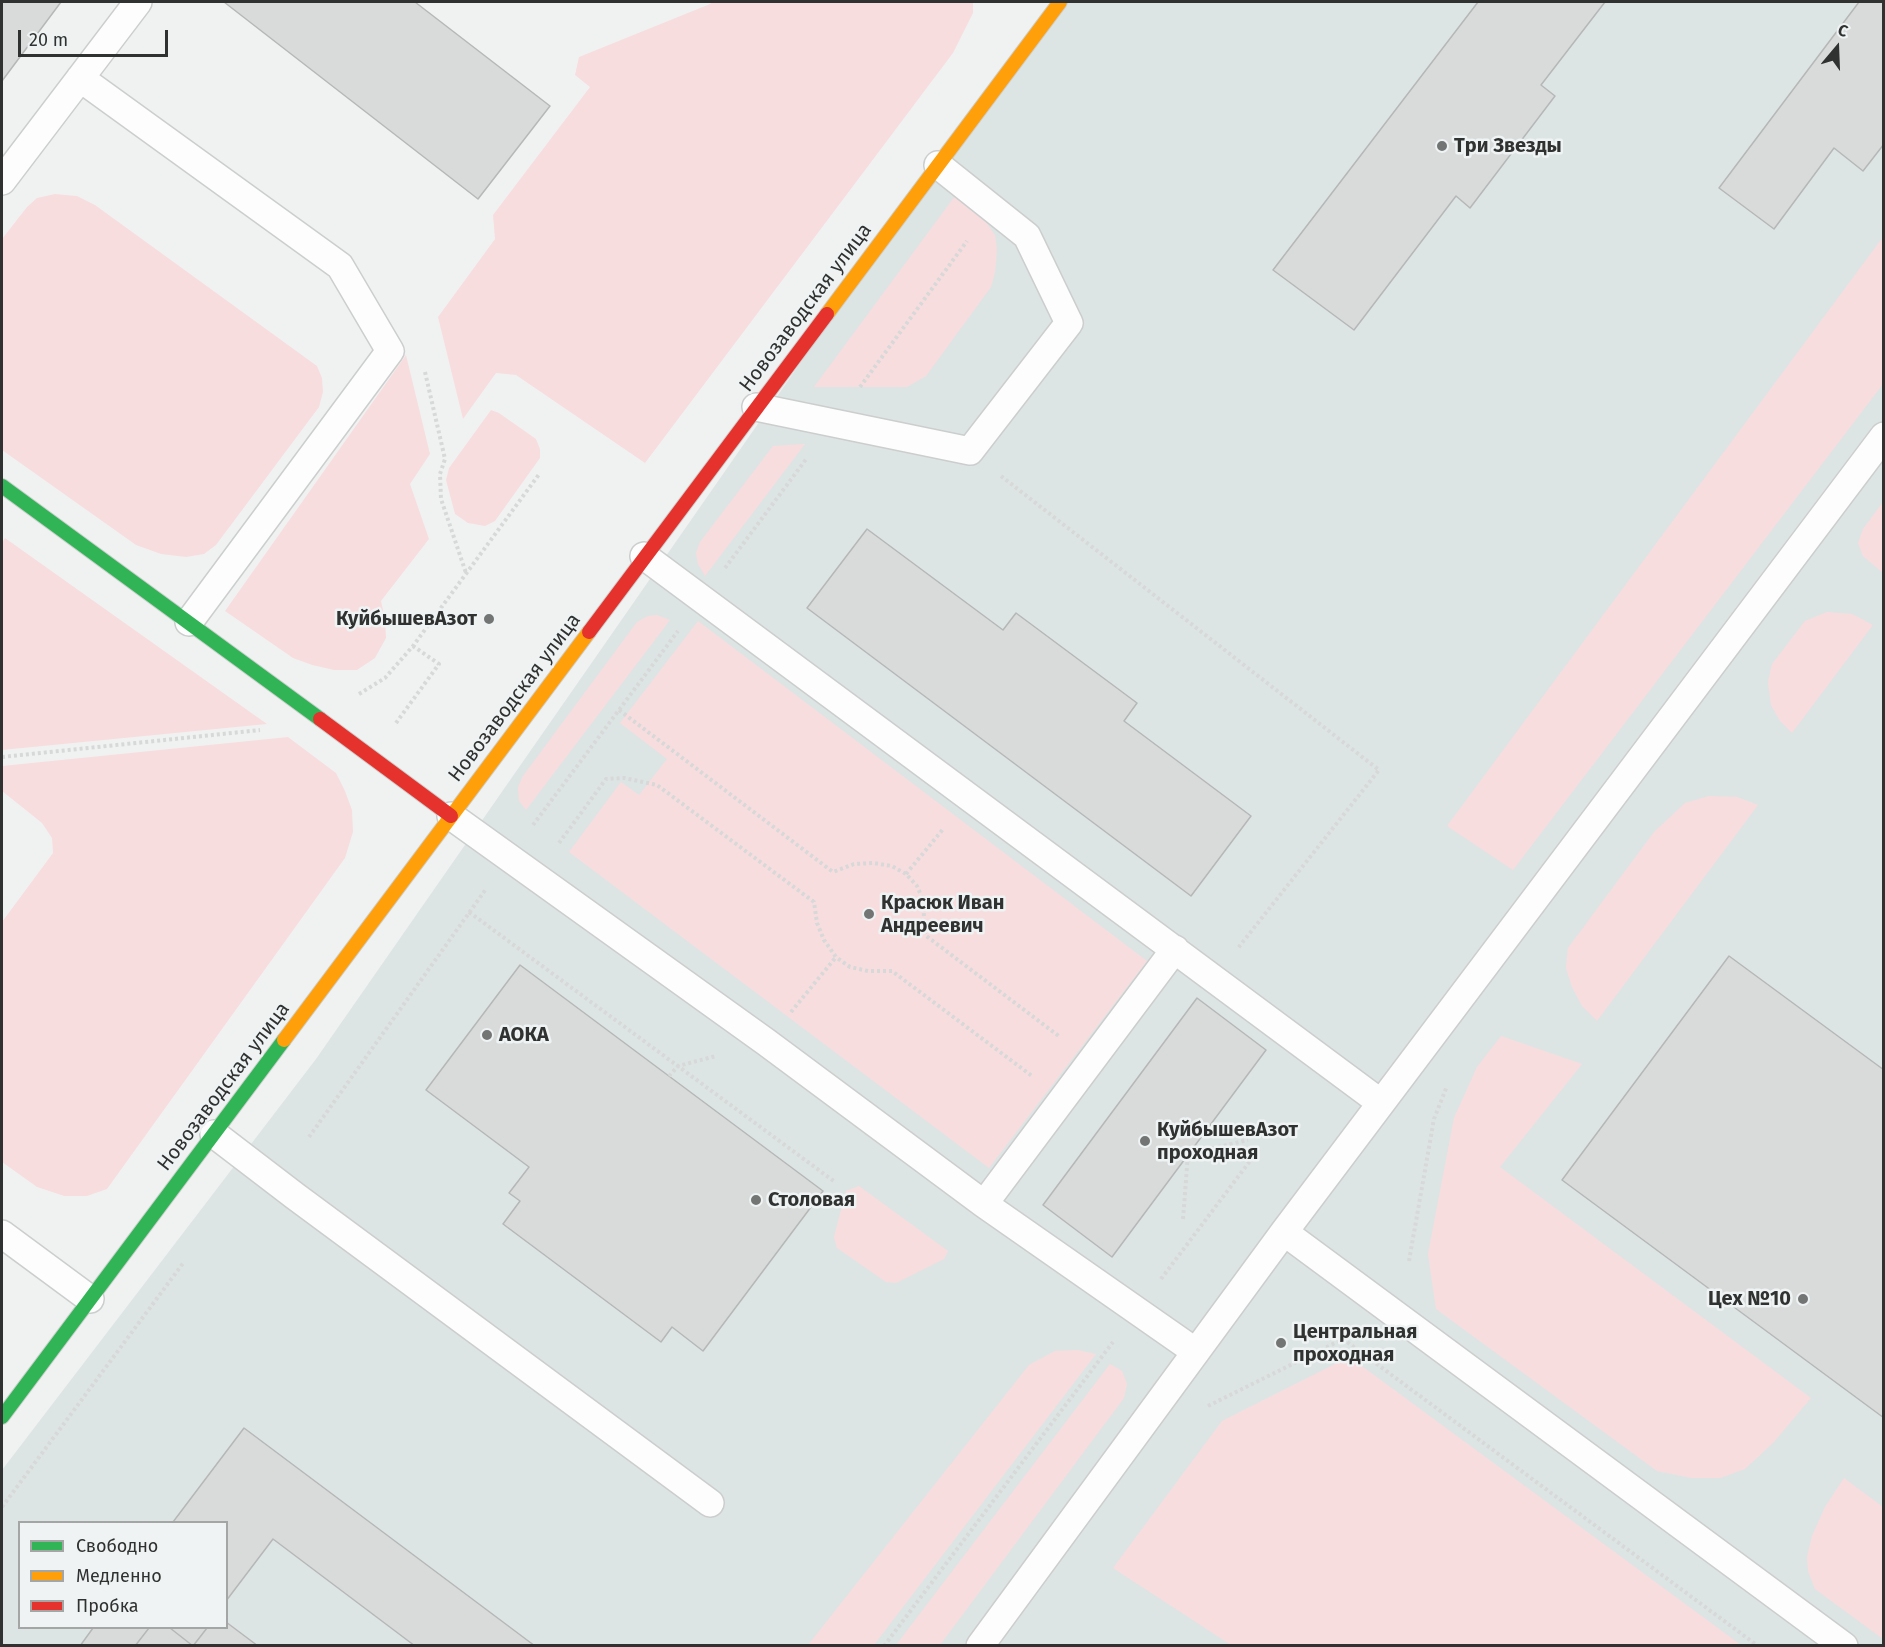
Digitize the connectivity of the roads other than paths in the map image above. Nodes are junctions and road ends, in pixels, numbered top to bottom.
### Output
1 (138, 2) edge
2 (1060, 2) edge
3 (80, 78) junction
4 (938, 165) junction
5 (2, 181) edge
6 (756, 407) junction
7 (1884, 436) edge
8 (2, 486) edge
9 (644, 556) junction
10 (189, 622) junction
11 (451, 816) junction
12 (1174, 949) junction
13 (1381, 1103) junction
14 (214, 1134) junction
15 (984, 1204) junction
16 (1284, 1232) junction
17 (2, 1234) edge
18 (90, 1299) junction
19 (1196, 1352) junction
20 (2, 1417) edge
21 (710, 1503) dead end
22 (980, 1646) edge
23 (1844, 1646) edge

1 - 3 lane
2 - 4 main road, Новозаводская улица
3 - 5 lane
3 - 10 lane
4 - 6 main road, Новозаводская улица
4 - 6 lane
6 - 9 main road, Новозаводская улица
7 - 13 lane
8 - 10 main road
9 - 11 main road, Новозаводская улица
9 - 12 lane
10 - 11 main road
11 - 14 main road, Новозаводская улица
11 - 15 lane
12 - 13 lane
12 - 15 lane
13 - 16 lane
14 - 18 main road, Новозаводская улица
14 - 21 lane
15 - 19 lane
16 - 19 lane
16 - 23 lane
17 - 18 lane
18 - 20 main road, Новозаводская улица
19 - 22 lane

